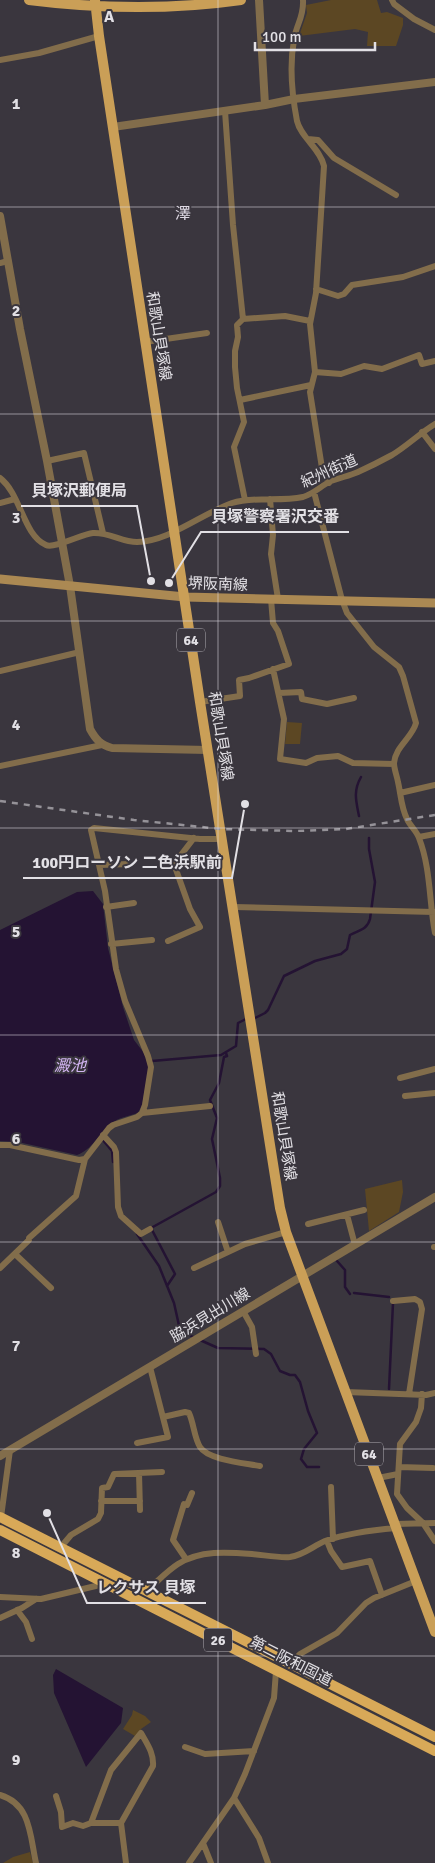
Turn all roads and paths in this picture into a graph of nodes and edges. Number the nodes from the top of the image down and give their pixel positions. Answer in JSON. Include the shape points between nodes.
{"nodes":[{"id":1,"x":29,"y":0,"type":"edge"},
{"id":2,"x":242,"y":0,"type":"edge"},
{"id":3,"x":259,"y":0,"type":"edge"},
{"id":4,"x":303,"y":0,"type":"edge"},
{"id":5,"x":392,"y":0,"type":"edge"},
{"id":6,"x":96,"y":3,"type":"edge"},
{"id":7,"x":435,"y":30,"type":"edge"},
{"id":8,"x":99,"y":36,"type":"junction"},
{"id":9,"x":0,"y":60,"type":"edge"},
{"id":10,"x":435,"y":82,"type":"edge"},
{"id":11,"x":294,"y":99,"type":"junction"},
{"id":12,"x":265,"y":105,"type":"junction"},
{"id":13,"x":226,"y":111,"type":"junction"},
{"id":14,"x":113,"y":127,"type":"junction"},
{"id":15,"x":308,"y":139,"type":"junction"},
{"id":16,"x":396,"y":196,"type":"dead end"},
{"id":17,"x":0,"y":216,"type":"edge"},
{"id":18,"x":4,"y":262,"type":"edge"},
{"id":19,"x":435,"y":266,"type":"edge"},
{"id":20,"x":316,"y":289,"type":"junction"},
{"id":21,"x":243,"y":319,"type":"junction"},
{"id":22,"x":310,"y":321,"type":"junction"},
{"id":23,"x":206,"y":334,"type":"dead end"},
{"id":24,"x":145,"y":342,"type":"junction"},
{"id":25,"x":435,"y":361,"type":"edge"},
{"id":26,"x":315,"y":372,"type":"junction"},
{"id":27,"x":311,"y":385,"type":"junction"},
{"id":28,"x":240,"y":400,"type":"junction"},
{"id":29,"x":435,"y":424,"type":"edge"},
{"id":30,"x":422,"y":432,"type":"junction"},
{"id":31,"x":435,"y":450,"type":"edge"},
{"id":32,"x":47,"y":460,"type":"junction"},
{"id":33,"x":0,"y":478,"type":"edge"},
{"id":34,"x":329,"y":483,"type":"junction"},
{"id":35,"x":314,"y":492,"type":"junction"},
{"id":36,"x":16,"y":499,"type":"junction"},
{"id":37,"x":270,"y":499,"type":"junction"},
{"id":38,"x":245,"y":500,"type":"junction"},
{"id":39,"x":0,"y":503,"type":"edge"},
{"id":40,"x":174,"y":532,"type":"junction"},
{"id":41,"x":103,"y":533,"type":"junction"},
{"id":42,"x":61,"y":543,"type":"junction"},
{"id":43,"x":0,"y":579,"type":"edge"},
{"id":44,"x":70,"y":586,"type":"junction"},
{"id":45,"x":185,"y":597,"type":"junction"},
{"id":46,"x":275,"y":599,"type":"junction"},
{"id":47,"x":342,"y":600,"type":"junction"},
{"id":48,"x":435,"y":603,"type":"edge"},
{"id":49,"x":80,"y":652,"type":"junction"},
{"id":50,"x":273,"y":670,"type":"junction"},
{"id":51,"x":0,"y":671,"type":"edge"},
{"id":52,"x":278,"y":694,"type":"junction"},
{"id":53,"x":354,"y":698,"type":"dead end"},
{"id":54,"x":200,"y":702,"type":"junction"},
{"id":55,"x":102,"y":745,"type":"junction"},
{"id":56,"x":208,"y":750,"type":"junction"},
{"id":57,"x":394,"y":764,"type":"junction"},
{"id":58,"x":0,"y":766,"type":"edge"},
{"id":59,"x":435,"y":785,"type":"edge"},
{"id":60,"x":400,"y":793,"type":"junction"},
{"id":61,"x":435,"y":834,"type":"edge"},
{"id":62,"x":419,"y":837,"type":"junction"},
{"id":63,"x":194,"y":838,"type":"junction"},
{"id":64,"x":222,"y":839,"type":"junction"},
{"id":65,"x":130,"y":864,"type":"dead end"},
{"id":66,"x":99,"y":865,"type":"junction"},
{"id":67,"x":134,"y":903,"type":"dead end"},
{"id":68,"x":106,"y":907,"type":"junction"},
{"id":69,"x":234,"y":907,"type":"junction"},
{"id":70,"x":433,"y":912,"type":"edge"},
{"id":71,"x":435,"y":933,"type":"edge"},
{"id":72,"x":152,"y":940,"type":"dead end"},
{"id":73,"x":168,"y":941,"type":"dead end"},
{"id":74,"x":112,"y":944,"type":"junction"},
{"id":75,"x":435,"y":1069,"type":"edge"},
{"id":76,"x":400,"y":1078,"type":"dead end"},
{"id":77,"x":435,"y":1093,"type":"edge"},
{"id":78,"x":405,"y":1096,"type":"dead end"},
{"id":79,"x":210,"y":1106,"type":"dead end"},
{"id":80,"x":142,"y":1113,"type":"junction"},
{"id":81,"x":103,"y":1135,"type":"junction"},
{"id":82,"x":0,"y":1145,"type":"edge"},
{"id":83,"x":85,"y":1159,"type":"junction"},
{"id":84,"x":435,"y":1197,"type":"edge"},
{"id":85,"x":364,"y":1210,"type":"dead end"},
{"id":86,"x":347,"y":1215,"type":"junction"},
{"id":87,"x":218,"y":1222,"type":"dead end"},
{"id":88,"x":308,"y":1224,"type":"dead end"},
{"id":89,"x":150,"y":1229,"type":"dead end"},
{"id":90,"x":286,"y":1232,"type":"junction"},
{"id":91,"x":355,"y":1245,"type":"junction"},
{"id":92,"x":228,"y":1252,"type":"junction"},
{"id":93,"x":15,"y":1254,"type":"junction"},
{"id":94,"x":0,"y":1268,"type":"edge"},
{"id":95,"x":194,"y":1268,"type":"dead end"},
{"id":96,"x":302,"y":1276,"type":"junction"},
{"id":97,"x":50,"y":1288,"type":"dead end"},
{"id":98,"x":393,"y":1301,"type":"dead end"},
{"id":99,"x":243,"y":1311,"type":"junction"},
{"id":100,"x":256,"y":1354,"type":"dead end"},
{"id":101,"x":150,"y":1367,"type":"junction"},
{"id":102,"x":346,"y":1392,"type":"junction"},
{"id":103,"x":435,"y":1393,"type":"edge"},
{"id":104,"x":409,"y":1394,"type":"junction"},
{"id":105,"x":422,"y":1394,"type":"junction"},
{"id":106,"x":163,"y":1417,"type":"junction"},
{"id":107,"x":137,"y":1443,"type":"dead end"},
{"id":108,"x":10,"y":1450,"type":"junction"},
{"id":109,"x":0,"y":1456,"type":"edge"},
{"id":110,"x":260,"y":1466,"type":"dead end"},
{"id":111,"x":433,"y":1468,"type":"dead end"},
{"id":112,"x":398,"y":1471,"type":"junction"},
{"id":113,"x":162,"y":1472,"type":"dead end"},
{"id":114,"x":140,"y":1473,"type":"junction"},
{"id":115,"x":378,"y":1478,"type":"junction"},
{"id":116,"x":330,"y":1487,"type":"dead end"},
{"id":117,"x":192,"y":1492,"type":"dead end"},
{"id":118,"x":101,"y":1501,"type":"junction"},
{"id":119,"x":140,"y":1501,"type":"junction"},
{"id":120,"x":140,"y":1510,"type":"dead end"},
{"id":121,"x":0,"y":1517,"type":"edge"},
{"id":122,"x":423,"y":1523,"type":"junction"},
{"id":123,"x":435,"y":1523,"type":"edge"},
{"id":124,"x":395,"y":1526,"type":"junction"},
{"id":125,"x":0,"y":1532,"type":"edge"},
{"id":126,"x":330,"y":1540,"type":"junction"},
{"id":127,"x":435,"y":1541,"type":"edge"},
{"id":128,"x":60,"y":1548,"type":"junction"},
{"id":129,"x":186,"y":1560,"type":"junction"},
{"id":130,"x":416,"y":1581,"type":"junction"},
{"id":131,"x":105,"y":1584,"type":"junction"},
{"id":132,"x":146,"y":1591,"type":"junction"},
{"id":133,"x":382,"y":1595,"type":"junction"},
{"id":134,"x":2,"y":1598,"type":"edge"},
{"id":135,"x":37,"y":1599,"type":"junction"},
{"id":136,"x":18,"y":1610,"type":"junction"},
{"id":137,"x":0,"y":1618,"type":"edge"},
{"id":138,"x":435,"y":1632,"type":"edge"},
{"id":139,"x":32,"y":1639,"type":"dead end"},
{"id":140,"x":290,"y":1664,"type":"junction"},
{"id":141,"x":276,"y":1671,"type":"junction"},
{"id":142,"x":435,"y":1737,"type":"edge"},
{"id":143,"x":185,"y":1746,"type":"dead end"},
{"id":144,"x":254,"y":1751,"type":"junction"},
{"id":145,"x":435,"y":1751,"type":"edge"},
{"id":146,"x":0,"y":1795,"type":"edge"},
{"id":147,"x":56,"y":1796,"type":"dead end"},
{"id":148,"x":234,"y":1798,"type":"junction"},
{"id":149,"x":91,"y":1823,"type":"junction"},
{"id":150,"x":120,"y":1823,"type":"junction"},
{"id":151,"x":203,"y":1843,"type":"junction"},
{"id":152,"x":36,"y":1863,"type":"edge"},
{"id":153,"x":126,"y":1863,"type":"edge"},
{"id":154,"x":189,"y":1863,"type":"edge"},
{"id":155,"x":212,"y":1863,"type":"edge"},
{"id":156,"x":268,"y":1863,"type":"edge"}],
"edges":[{"from":1,"to":6,"type":"main road","via":[[75,6]]},
{"from":2,"to":6,"type":"main road","via":[[162,7],[108,8]]},
{"from":3,"to":12,"type":"street"},
{"from":4,"to":11,"type":"street","via":[[303,14],[296,30],[292,54]]},
{"from":5,"to":7,"type":"street","via":[[414,19]]},
{"from":6,"to":8,"type":"main road","name":"和歌山貝塚線","number":"64"},
{"from":8,"to":9,"type":"street"},
{"from":8,"to":14,"type":"main road","name":"和歌山貝塚線","number":"64"},
{"from":10,"to":11,"type":"street"},
{"from":11,"to":12,"type":"street"},
{"from":11,"to":15,"type":"street","via":[[300,129]]},
{"from":12,"to":13,"type":"street"},
{"from":13,"to":14,"type":"street"},
{"from":13,"to":21,"type":"street"},
{"from":14,"to":24,"type":"main road","name":"和歌山貝塚線","number":"64"},
{"from":15,"to":16,"type":"street","via":[[318,140],[339,162]]},
{"from":15,"to":20,"type":"street","via":[[324,166]]},
{"from":17,"to":18,"type":"street"},
{"from":18,"to":32,"type":"street"},
{"from":19,"to":20,"type":"street","via":[[403,277],[352,285],[338,296]]},
{"from":20,"to":22,"type":"street"},
{"from":21,"to":22,"type":"street","via":[[285,316]]},
{"from":21,"to":28,"type":"street","via":[[237,326],[234,360]]},
{"from":22,"to":26,"type":"street"},
{"from":23,"to":24,"type":"street"},
{"from":24,"to":40,"type":"main road","name":"和歌山貝塚線","number":"64"},
{"from":25,"to":26,"type":"street","via":[[422,364],[420,356],[382,369],[364,366],[341,374]]},
{"from":26,"to":27,"type":"street"},
{"from":27,"to":28,"type":"street"},
{"from":27,"to":34,"type":"street","via":[[317,444]]},
{"from":28,"to":38,"type":"street","via":[[244,422],[234,447]]},
{"from":29,"to":30,"type":"street","name":"紀州街道"},
{"from":30,"to":31,"type":"street"},
{"from":30,"to":34,"type":"street","name":"紀州街道","via":[[394,453]]},
{"from":32,"to":41,"type":"street","via":[[84,453]]},
{"from":32,"to":42,"type":"street"},
{"from":33,"to":36,"type":"street","name":"紀州街道"},
{"from":34,"to":35,"type":"street","name":"紀州街道"},
{"from":35,"to":37,"type":"street","name":"紀州街道","via":[[291,499]]},
{"from":35,"to":47,"type":"street"},
{"from":36,"to":39,"type":"street"},
{"from":36,"to":42,"type":"street","name":"紀州街道","via":[[38,539],[50,547]]},
{"from":37,"to":38,"type":"street","name":"紀州街道"},
{"from":37,"to":46,"type":"street"},
{"from":38,"to":40,"type":"street","name":"紀州街道","via":[[201,516]]},
{"from":40,"to":41,"type":"street","name":"紀州街道","via":[[135,542]]},
{"from":40,"to":45,"type":"main road","name":"和歌山貝塚線","number":"64"},
{"from":41,"to":42,"type":"street","name":"紀州街道","via":[[91,533]]},
{"from":42,"to":44,"type":"street"},
{"from":43,"to":44,"type":"main road","name":"堺阪南線"},
{"from":44,"to":45,"type":"main road","name":"堺阪南線"},
{"from":44,"to":49,"type":"street"},
{"from":45,"to":46,"type":"main road","name":"堺阪南線"},
{"from":45,"to":54,"type":"main road","name":"和歌山貝塚線","number":"64"},
{"from":46,"to":47,"type":"main road","name":"堺阪南線"},
{"from":46,"to":50,"type":"street","via":[[273,623],[289,664]]},
{"from":47,"to":48,"type":"main road","name":"堺阪南線"},
{"from":47,"to":57,"type":"street","via":[[347,613],[361,631],[374,647],[399,667],[403,676],[416,723],[396,754]]},
{"from":49,"to":51,"type":"street"},
{"from":49,"to":55,"type":"street","via":[[90,729]]},
{"from":50,"to":52,"type":"street"},
{"from":50,"to":54,"type":"street","via":[[239,680],[240,696]]},
{"from":52,"to":53,"type":"street","via":[[301,692],[302,699],[328,704]]},
{"from":52,"to":57,"type":"street","via":[[284,719],[280,758],[306,762],[338,756],[353,763]]},
{"from":54,"to":56,"type":"main road","name":"和歌山貝塚線","number":"64"},
{"from":55,"to":56,"type":"street","via":[[112,748]]},
{"from":55,"to":58,"type":"street"},
{"from":56,"to":64,"type":"main road","name":"和歌山貝塚線","number":"64"},
{"from":57,"to":60,"type":"street"},
{"from":59,"to":60,"type":"street"},
{"from":60,"to":62,"type":"street","via":[[407,820]]},
{"from":61,"to":62,"type":"street"},
{"from":62,"to":70,"type":"street","via":[[429,876]]},
{"from":63,"to":64,"type":"street"},
{"from":63,"to":66,"type":"street","via":[[94,828]]},
{"from":63,"to":73,"type":"street","via":[[174,864],[190,910],[200,927]]},
{"from":64,"to":69,"type":"main road","name":"和歌山貝塚線","number":"64"},
{"from":65,"to":66,"type":"street"},
{"from":66,"to":68,"type":"street"},
{"from":67,"to":68,"type":"street"},
{"from":68,"to":74,"type":"street"},
{"from":69,"to":70,"type":"street"},
{"from":69,"to":90,"type":"main road","name":"和歌山貝塚線","number":"64","via":[[273,1170]]},
{"from":70,"to":71,"type":"street"},
{"from":72,"to":74,"type":"street"},
{"from":74,"to":80,"type":"street","via":[[120,987],[151,1068]]},
{"from":75,"to":76,"type":"street"},
{"from":77,"to":78,"type":"street"},
{"from":79,"to":80,"type":"street"},
{"from":80,"to":81,"type":"street","via":[[114,1125]]},
{"from":81,"to":83,"type":"street"},
{"from":81,"to":89,"type":"street","via":[[116,1152],[121,1216],[141,1234]]},
{"from":82,"to":83,"type":"street"},
{"from":83,"to":93,"type":"street","via":[[76,1196]]},
{"from":84,"to":91,"type":"street","name":"脇浜見出川線"},
{"from":85,"to":86,"type":"street"},
{"from":86,"to":88,"type":"street"},
{"from":86,"to":91,"type":"street"},
{"from":87,"to":92,"type":"street"},
{"from":90,"to":92,"type":"street"},
{"from":90,"to":96,"type":"main road","name":"和歌山貝塚線","number":"64"},
{"from":91,"to":96,"type":"street","name":"脇浜見出川線"},
{"from":92,"to":95,"type":"street"},
{"from":93,"to":94,"type":"street"},
{"from":93,"to":97,"type":"street"},
{"from":96,"to":99,"type":"street","name":"脇浜見出川線"},
{"from":96,"to":102,"type":"main road","name":"和歌山貝塚線","number":"64"},
{"from":98,"to":104,"type":"street","via":[[415,1299],[422,1309]]},
{"from":99,"to":100,"type":"street","via":[[252,1326]]},
{"from":99,"to":101,"type":"street","name":"脇浜見出川線"},
{"from":101,"to":106,"type":"street"},
{"from":101,"to":108,"type":"street","name":"脇浜見出川線"},
{"from":102,"to":104,"type":"street"},
{"from":102,"to":115,"type":"main road","name":"和歌山貝塚線","number":"64"},
{"from":103,"to":105,"type":"street"},
{"from":104,"to":105,"type":"street"},
{"from":105,"to":112,"type":"street","via":[[416,1422],[400,1444]]},
{"from":106,"to":107,"type":"street","via":[[168,1437]]},
{"from":106,"to":110,"type":"street","via":[[189,1413],[196,1438],[208,1455]]},
{"from":108,"to":109,"type":"street","name":"脇浜見出川線"},
{"from":108,"to":121,"type":"street"},
{"from":111,"to":112,"type":"street"},
{"from":112,"to":115,"type":"street"},
{"from":112,"to":122,"type":"street","via":[[397,1494]]},
{"from":113,"to":114,"type":"street"},
{"from":114,"to":118,"type":"street","via":[[114,1474],[108,1487],[102,1488]]},
{"from":114,"to":119,"type":"street"},
{"from":115,"to":124,"type":"main road","name":"和歌山貝塚線","number":"64"},
{"from":116,"to":126,"type":"street"},
{"from":117,"to":129,"type":"street","via":[[187,1505],[184,1504],[174,1540]]},
{"from":118,"to":119,"type":"street"},
{"from":118,"to":128,"type":"street","via":[[98,1518],[71,1535]]},
{"from":119,"to":120,"type":"street"},
{"from":121,"to":128,"type":"highway","name":"第二阪和国道","number":"26"},
{"from":122,"to":123,"type":"street"},
{"from":122,"to":124,"type":"street"},
{"from":122,"to":127,"type":"street"},
{"from":124,"to":126,"type":"street"},
{"from":124,"to":130,"type":"main road","name":"和歌山貝塚線","number":"64"},
{"from":125,"to":131,"type":"highway","name":"第二阪和国道","number":"26"},
{"from":126,"to":129,"type":"street","via":[[289,1557],[217,1552]]},
{"from":126,"to":133,"type":"street","via":[[332,1551],[342,1566],[370,1560]]},
{"from":128,"to":132,"type":"highway","name":"第二阪和国道","number":"26"},
{"from":129,"to":132,"type":"street"},
{"from":130,"to":133,"type":"street"},
{"from":130,"to":138,"type":"main road","name":"和歌山貝塚線","number":"64"},
{"from":131,"to":135,"type":"street"},
{"from":131,"to":141,"type":"highway","name":"第二阪和国道","number":"26"},
{"from":132,"to":140,"type":"highway","name":"第二阪和国道","number":"26"},
{"from":133,"to":140,"type":"street","via":[[366,1603],[337,1633],[300,1654]]},
{"from":134,"to":135,"type":"street"},
{"from":135,"to":136,"type":"street"},
{"from":136,"to":137,"type":"street"},
{"from":136,"to":139,"type":"street"},
{"from":140,"to":142,"type":"highway","name":"第二阪和国道","number":"26"},
{"from":141,"to":144,"type":"street","via":[[274,1698]]},
{"from":141,"to":145,"type":"highway","name":"第二阪和国道","number":"26"},
{"from":143,"to":144,"type":"street","via":[[206,1754]]},
{"from":144,"to":148,"type":"street"},
{"from":146,"to":152,"type":"street","via":[[23,1810]]},
{"from":147,"to":149,"type":"street","via":[[62,1827]]},
{"from":148,"to":151,"type":"street"},
{"from":148,"to":156,"type":"street","via":[[259,1838]]},
{"from":149,"to":150,"type":"street"},
{"from":149,"to":150,"type":"street","via":[[111,1770],[141,1733],[154,1759],[153,1766]]},
{"from":150,"to":153,"type":"street"},
{"from":151,"to":154,"type":"street"},
{"from":151,"to":155,"type":"street"}]}
